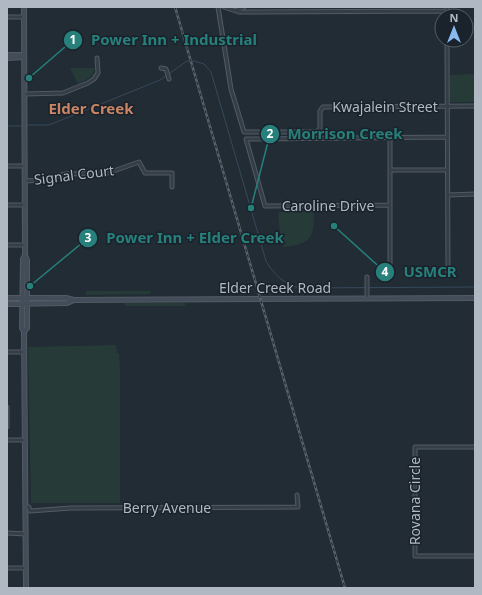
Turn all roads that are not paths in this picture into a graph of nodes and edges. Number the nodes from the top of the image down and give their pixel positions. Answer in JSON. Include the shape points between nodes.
{"nodes":[{"id":1,"x":24,"y":7,"type":"edge"},
{"id":2,"x":218,"y":7,"type":"edge"},
{"id":3,"x":224,"y":7,"type":"edge"},
{"id":4,"x":244,"y":7,"type":"edge"},
{"id":5,"x":257,"y":9,"type":"edge"},
{"id":6,"x":434,"y":9,"type":"edge"},
{"id":7,"x":232,"y":10,"type":"junction"},
{"id":8,"x":7,"y":17,"type":"edge"},
{"id":9,"x":24,"y":17,"type":"junction"},
{"id":10,"x":447,"y":48,"type":"edge"},
{"id":11,"x":7,"y":55,"type":"edge"},
{"id":12,"x":24,"y":57,"type":"junction"},
{"id":13,"x":7,"y":58,"type":"edge"},
{"id":14,"x":97,"y":58,"type":"dead end"},
{"id":15,"x":161,"y":68,"type":"dead end"},
{"id":16,"x":169,"y":80,"type":"dead end"},
{"id":17,"x":25,"y":94,"type":"junction"},
{"id":18,"x":447,"y":106,"type":"junction"},
{"id":19,"x":475,"y":106,"type":"edge"},
{"id":20,"x":390,"y":137,"type":"junction"},
{"id":21,"x":447,"y":137,"type":"junction"},
{"id":22,"x":7,"y":166,"type":"edge"},
{"id":23,"x":25,"y":166,"type":"junction"},
{"id":24,"x":390,"y":170,"type":"junction"},
{"id":25,"x":447,"y":170,"type":"junction"},
{"id":26,"x":25,"y":181,"type":"junction"},
{"id":27,"x":172,"y":187,"type":"dead end"},
{"id":28,"x":448,"y":194,"type":"junction"},
{"id":29,"x":475,"y":194,"type":"edge"},
{"id":30,"x":7,"y":205,"type":"edge"},
{"id":31,"x":25,"y":205,"type":"junction"},
{"id":32,"x":390,"y":205,"type":"junction"},
{"id":33,"x":7,"y":245,"type":"edge"},
{"id":34,"x":25,"y":245,"type":"junction"},
{"id":35,"x":367,"y":276,"type":"dead end"},
{"id":36,"x":390,"y":276,"type":"dead end"},
{"id":37,"x":448,"y":276,"type":"dead end"},
{"id":38,"x":7,"y":298,"type":"edge"},
{"id":39,"x":24,"y":298,"type":"junction"},
{"id":40,"x":367,"y":298,"type":"junction"},
{"id":41,"x":475,"y":298,"type":"edge"},
{"id":42,"x":74,"y":300,"type":"junction"},
{"id":43,"x":24,"y":303,"type":"junction"},
{"id":44,"x":7,"y":304,"type":"edge"},
{"id":45,"x":7,"y":352,"type":"edge"},
{"id":46,"x":24,"y":352,"type":"junction"},
{"id":47,"x":7,"y":407,"type":"edge"},
{"id":48,"x":7,"y":427,"type":"edge"},
{"id":49,"x":7,"y":440,"type":"edge"},
{"id":50,"x":26,"y":440,"type":"junction"},
{"id":51,"x":475,"y":447,"type":"edge"},
{"id":52,"x":297,"y":495,"type":"dead end"},
{"id":53,"x":26,"y":507,"type":"junction"},
{"id":54,"x":7,"y":533,"type":"edge"},
{"id":55,"x":26,"y":534,"type":"junction"},
{"id":56,"x":475,"y":556,"type":"edge"},
{"id":57,"x":7,"y":568,"type":"edge"},
{"id":58,"x":26,"y":568,"type":"junction"},
{"id":59,"x":26,"y":588,"type":"edge"}],
"edges":[{"from":1,"to":9,"type":"main road"},
{"from":2,"to":18,"type":"street","name":"Kwajalein Street","via":[[231,89],[244,132],[317,132],[323,107]]},
{"from":3,"to":7,"type":"street"},
{"from":4,"to":7,"type":"street"},
{"from":5,"to":6,"type":"street"},
{"from":5,"to":7,"type":"street","via":[[239,12]]},
{"from":8,"to":9,"type":"street"},
{"from":9,"to":12,"type":"main road"},
{"from":10,"to":18,"type":"street"},
{"from":11,"to":12,"type":"main road"},
{"from":12,"to":13,"type":"main road"},
{"from":12,"to":17,"type":"main road"},
{"from":14,"to":17,"type":"street","via":[[98,72],[91,81],[63,93]]},
{"from":15,"to":16,"type":"street","via":[[166,70]]},
{"from":17,"to":23,"type":"main road"},
{"from":18,"to":19,"type":"street","name":"Kwajalein Street"},
{"from":18,"to":21,"type":"street"},
{"from":20,"to":21,"type":"street"},
{"from":20,"to":24,"type":"street"},
{"from":20,"to":32,"type":"street","name":"Caroline Drive","via":[[246,139],[265,206]]},
{"from":21,"to":25,"type":"street"},
{"from":22,"to":23,"type":"street"},
{"from":23,"to":26,"type":"main road"},
{"from":24,"to":25,"type":"street"},
{"from":24,"to":32,"type":"street"},
{"from":25,"to":28,"type":"street"},
{"from":26,"to":27,"type":"street","name":"Signal Court","via":[[43,180],[65,174],[108,173],[139,162],[145,173],[172,173]]},
{"from":26,"to":31,"type":"main road"},
{"from":28,"to":29,"type":"street"},
{"from":28,"to":37,"type":"street"},
{"from":30,"to":31,"type":"street"},
{"from":31,"to":34,"type":"main road"},
{"from":32,"to":36,"type":"street","name":"Caroline Drive"},
{"from":33,"to":34,"type":"street"},
{"from":34,"to":39,"type":"main road","via":[[27,260]]},
{"from":35,"to":40,"type":"street"},
{"from":38,"to":39,"type":"main road","name":"Elder Creek Road"},
{"from":39,"to":42,"type":"main road","name":"Elder Creek Road"},
{"from":39,"to":43,"type":"main road"},
{"from":40,"to":41,"type":"main road","name":"Elder Creek Road"},
{"from":40,"to":42,"type":"main road","name":"Elder Creek Road"},
{"from":42,"to":43,"type":"main road","name":"Elder Creek Road","via":[[67,303]]},
{"from":43,"to":44,"type":"main road","name":"Elder Creek Road"},
{"from":43,"to":46,"type":"main road","via":[[27,328],[24,332]]},
{"from":45,"to":46,"type":"street"},
{"from":46,"to":50,"type":"main road"},
{"from":47,"to":48,"type":"street"},
{"from":49,"to":50,"type":"street"},
{"from":50,"to":53,"type":"main road"},
{"from":51,"to":56,"type":"street","name":"Rovana Circle","via":[[415,447],[415,556]]},
{"from":52,"to":53,"type":"street","name":"Berry Avenue","via":[[298,508],[71,508],[30,511]]},
{"from":53,"to":55,"type":"main road"},
{"from":54,"to":55,"type":"street"},
{"from":55,"to":58,"type":"main road"},
{"from":57,"to":58,"type":"street"},
{"from":58,"to":59,"type":"main road"}]}
